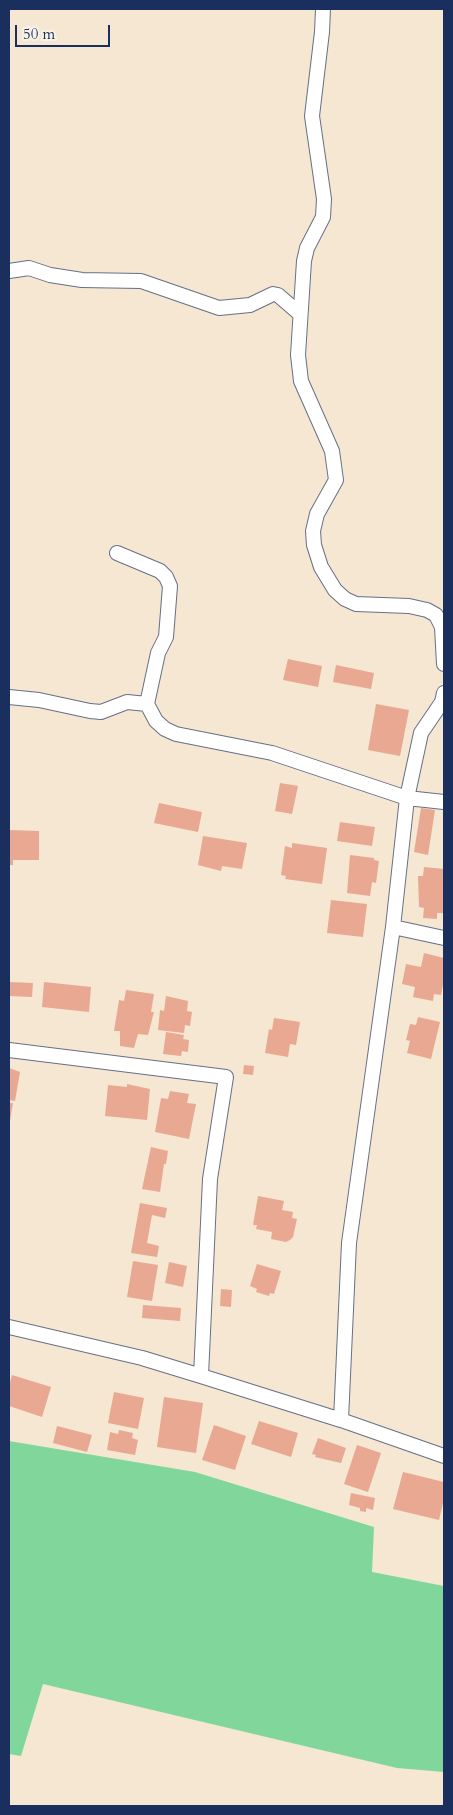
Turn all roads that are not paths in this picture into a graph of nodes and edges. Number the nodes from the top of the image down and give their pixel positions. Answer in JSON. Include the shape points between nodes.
{"nodes":[{"id":1,"x":323,"y":9,"type":"edge"},
{"id":2,"x":9,"y":271,"type":"edge"},
{"id":3,"x":300,"y":314,"type":"junction"},
{"id":4,"x":117,"y":553,"type":"dead end"},
{"id":5,"x":444,"y":664,"type":"edge"},
{"id":6,"x":444,"y":693,"type":"edge"},
{"id":7,"x":9,"y":697,"type":"edge"},
{"id":8,"x":147,"y":704,"type":"junction"},
{"id":9,"x":407,"y":798,"type":"junction"},
{"id":10,"x":444,"y":802,"type":"edge"},
{"id":11,"x":393,"y":927,"type":"junction"},
{"id":12,"x":444,"y":938,"type":"edge"},
{"id":13,"x":9,"y":1050,"type":"edge"},
{"id":14,"x":9,"y":1327,"type":"edge"},
{"id":15,"x":201,"y":1376,"type":"junction"},
{"id":16,"x":341,"y":1420,"type":"junction"},
{"id":17,"x":444,"y":1456,"type":"edge"}],
"edges":[{"from":1,"to":3,"type":"street","via":[[312,116],[324,199],[323,217],[305,254]]},
{"from":2,"to":3,"type":"street","via":[[29,268],[82,280],[141,281],[219,308],[250,305],[273,294]]},
{"from":3,"to":5,"type":"street","via":[[298,355],[301,381],[332,451],[335,467],[336,480],[317,514],[313,531],[321,567],[335,590],[356,604],[409,606],[436,615],[442,627]]},
{"from":4,"to":8,"type":"street","via":[[160,572],[170,586],[166,638],[158,653]]},
{"from":6,"to":9,"type":"street","via":[[442,702],[421,733]]},
{"from":7,"to":8,"type":"street","via":[[101,712],[127,702]]},
{"from":8,"to":9,"type":"street","via":[[156,721],[176,734],[272,753]]},
{"from":9,"to":10,"type":"street"},
{"from":9,"to":11,"type":"street"},
{"from":11,"to":12,"type":"street"},
{"from":11,"to":16,"type":"street","via":[[348,1243]]},
{"from":13,"to":15,"type":"street","via":[[226,1077],[210,1179]]},
{"from":14,"to":15,"type":"street","via":[[142,1358]]},
{"from":15,"to":16,"type":"street"},
{"from":16,"to":17,"type":"street"}]}
